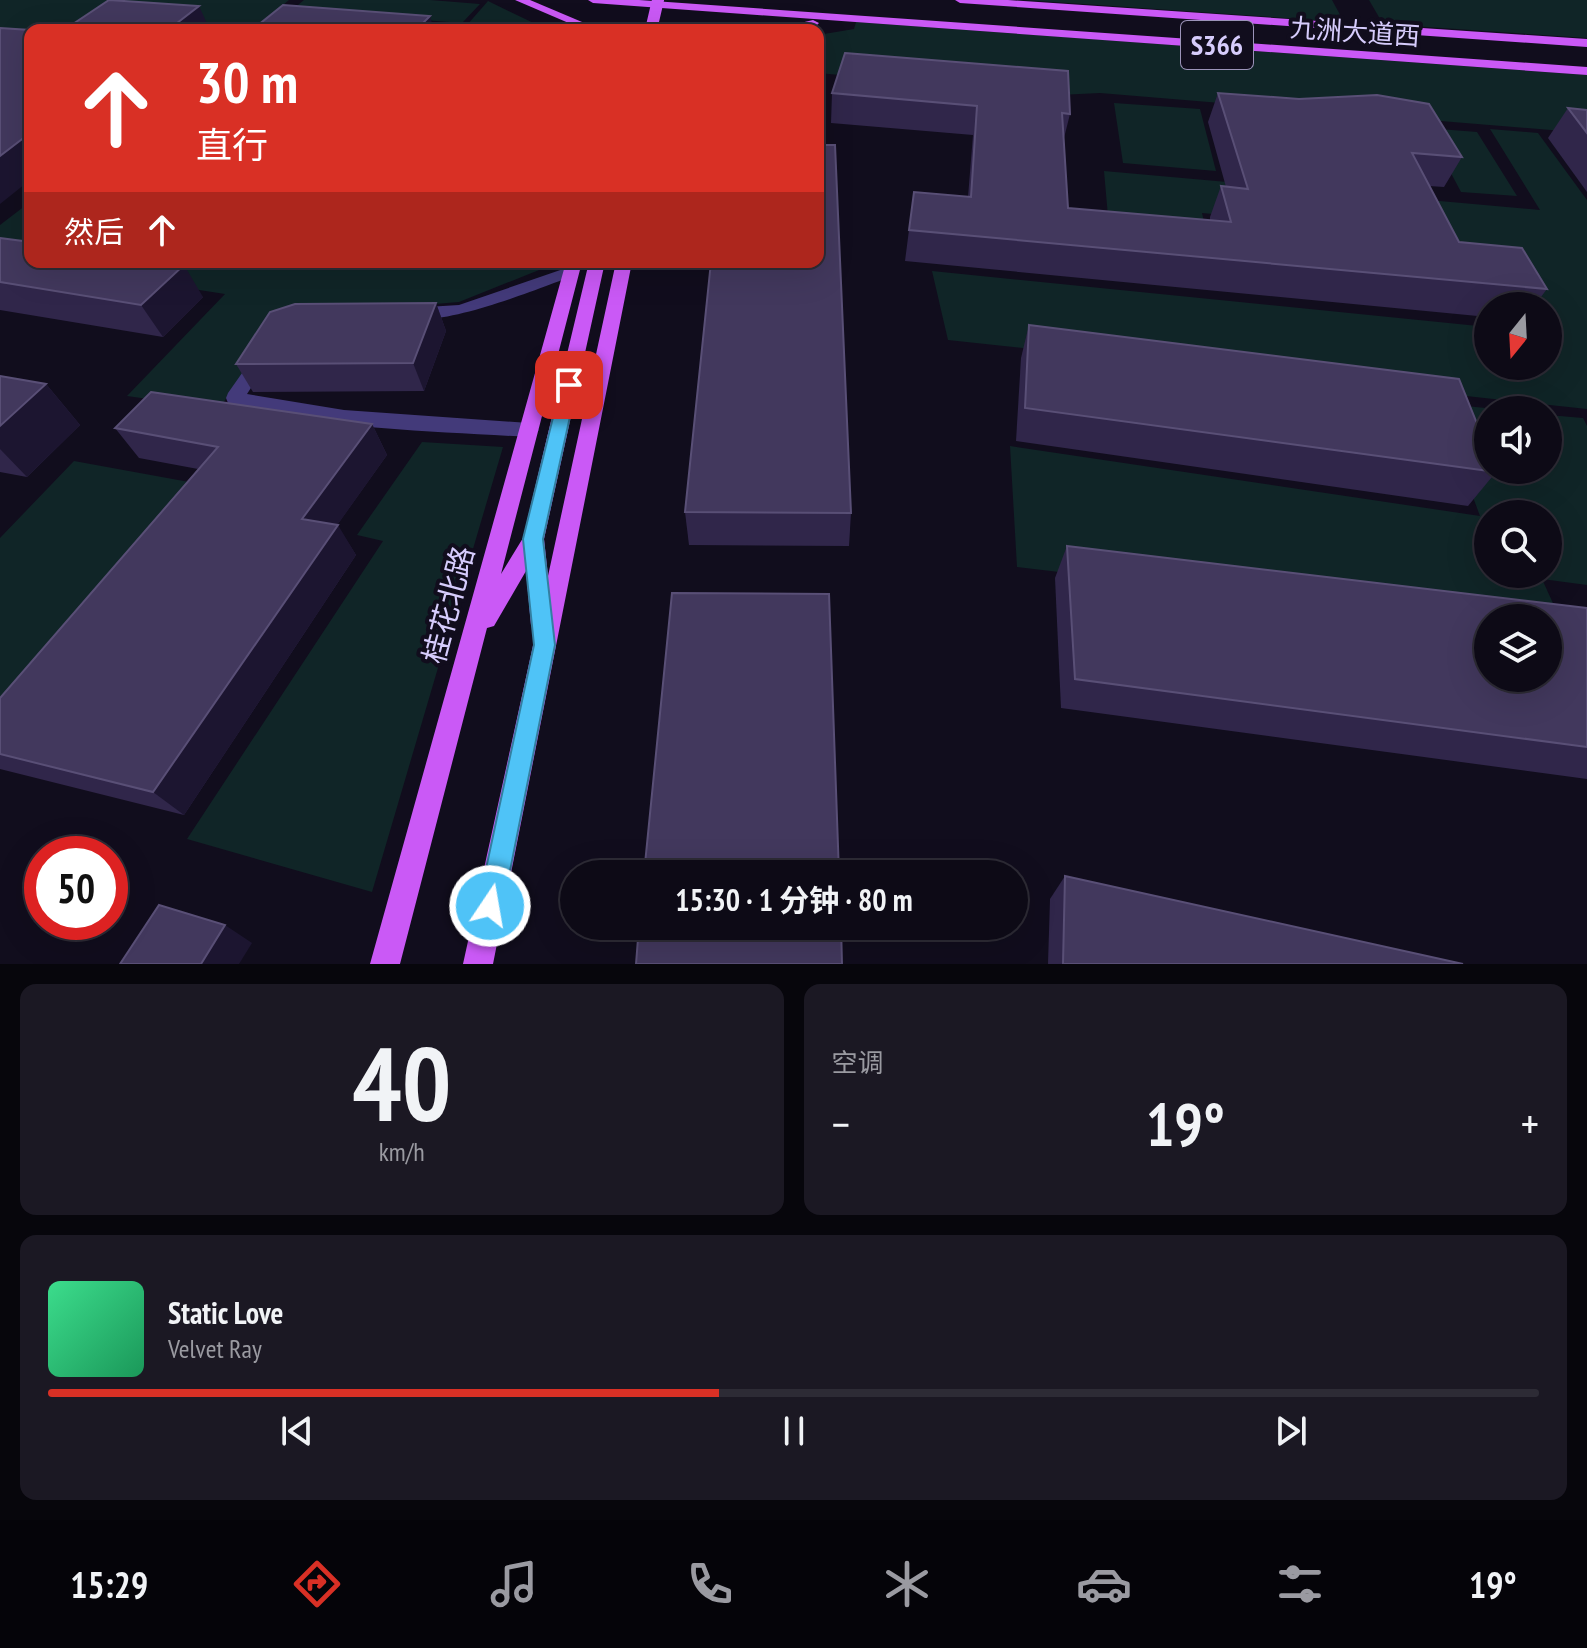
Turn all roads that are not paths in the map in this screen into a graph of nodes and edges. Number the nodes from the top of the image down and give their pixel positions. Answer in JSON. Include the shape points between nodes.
{"nodes":[{"id":1,"x":520,"y":0,"type":"edge"},
{"id":2,"x":593,"y":0,"type":"edge"},
{"id":3,"x":658,"y":0,"type":"edge"},
{"id":4,"x":960,"y":0,"type":"edge"},
{"id":5,"x":847,"y":18,"type":"junction"},
{"id":6,"x":580,"y":24,"type":"edge"},
{"id":7,"x":652,"y":24,"type":"edge"},
{"id":8,"x":812,"y":24,"type":"edge"},
{"id":9,"x":1587,"y":43,"type":"edge"},
{"id":10,"x":1587,"y":71,"type":"edge"},
{"id":11,"x":568,"y":268,"type":"edge"},
{"id":12,"x":572,"y":268,"type":"edge"},
{"id":13,"x":596,"y":268,"type":"edge"},
{"id":14,"x":623,"y":268,"type":"edge"},
{"id":15,"x":398,"y":314,"type":"edge"},
{"id":16,"x":269,"y":346,"type":"edge"},
{"id":17,"x":529,"y":430,"type":"junction"},
{"id":18,"x":533,"y":539,"type":"junction"},
{"id":19,"x":472,"y":643,"type":"junction"},
{"id":20,"x":544,"y":645,"type":"junction"},
{"id":21,"x":385,"y":964,"type":"edge"},
{"id":22,"x":478,"y":964,"type":"edge"}],
"edges":[{"from":1,"to":6,"type":"main road"},
{"from":2,"to":5,"type":"main road","name":"九洲大道西","number":"S366"},
{"from":3,"to":7,"type":"main road","bridge":true},
{"from":4,"to":9,"type":"main road","name":"九洲大道西","number":"S366"},
{"from":5,"to":8,"type":"main road"},
{"from":5,"to":10,"type":"main road","name":"九洲大道西","number":"S366"},
{"from":11,"to":15,"type":"lane","via":[[461,310]]},
{"from":12,"to":17,"type":"main road","name":"桂花北路"},
{"from":13,"to":18,"type":"main road"},
{"from":14,"to":20,"type":"main road"},
{"from":16,"to":17,"type":"lane","via":[[235,398],[346,418]]},
{"from":17,"to":19,"type":"main road","name":"桂花北路"},
{"from":18,"to":19,"type":"main road"},
{"from":18,"to":20,"type":"main road"},
{"from":19,"to":21,"type":"main road","name":"桂花北路"},
{"from":20,"to":22,"type":"main road"}]}
